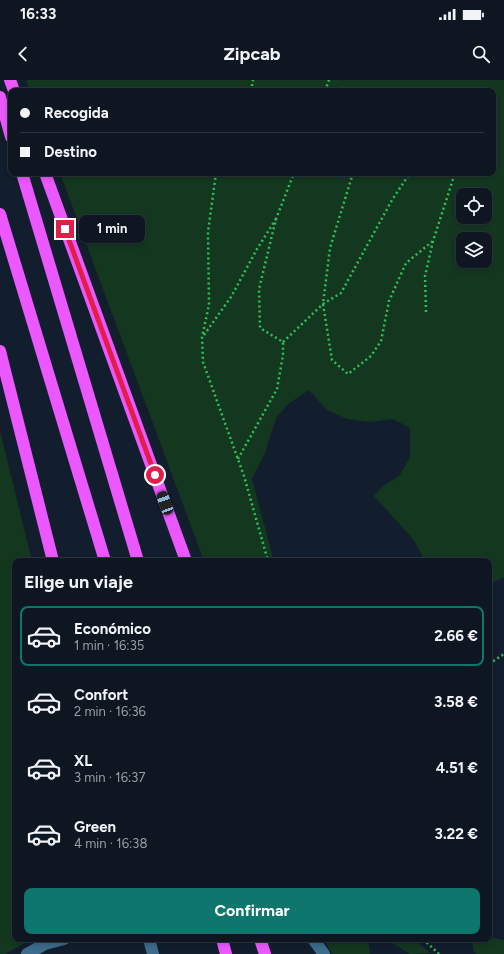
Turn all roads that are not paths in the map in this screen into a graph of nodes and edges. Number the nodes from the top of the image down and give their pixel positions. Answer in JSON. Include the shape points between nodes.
{"nodes":[{"id":1,"x":0,"y":97,"type":"edge"},
{"id":2,"x":8,"y":126,"type":"edge"},
{"id":3,"x":23,"y":176,"type":"edge"},
{"id":4,"x":46,"y":176,"type":"edge"},
{"id":5,"x":0,"y":214,"type":"edge"},
{"id":6,"x":0,"y":351,"type":"edge"},
{"id":7,"x":52,"y":558,"type":"edge"},
{"id":8,"x":104,"y":558,"type":"edge"},
{"id":9,"x":137,"y":558,"type":"edge"},
{"id":10,"x":185,"y":558,"type":"edge"},
{"id":11,"x":53,"y":942,"type":"edge"},
{"id":12,"x":150,"y":942,"type":"edge"},
{"id":13,"x":223,"y":942,"type":"edge"},
{"id":14,"x":261,"y":942,"type":"edge"},
{"id":15,"x":313,"y":942,"type":"edge"},
{"id":16,"x":314,"y":942,"type":"edge"},
{"id":17,"x":27,"y":954,"type":"edge"},
{"id":18,"x":153,"y":954,"type":"edge"},
{"id":19,"x":226,"y":954,"type":"edge"},
{"id":20,"x":265,"y":954,"type":"edge"},
{"id":21,"x":316,"y":954,"type":"edge"},
{"id":22,"x":324,"y":954,"type":"edge"}],
"edges":[{"from":1,"to":2,"type":"highway"},
{"from":3,"to":9,"type":"highway"},
{"from":4,"to":10,"type":"highway"},
{"from":5,"to":8,"type":"highway"},
{"from":6,"to":7,"type":"highway"},
{"from":11,"to":17,"type":"street"},
{"from":12,"to":18,"type":"street"},
{"from":13,"to":19,"type":"highway"},
{"from":14,"to":20,"type":"highway"},
{"from":15,"to":21,"type":"street"},
{"from":16,"to":22,"type":"street"}]}
